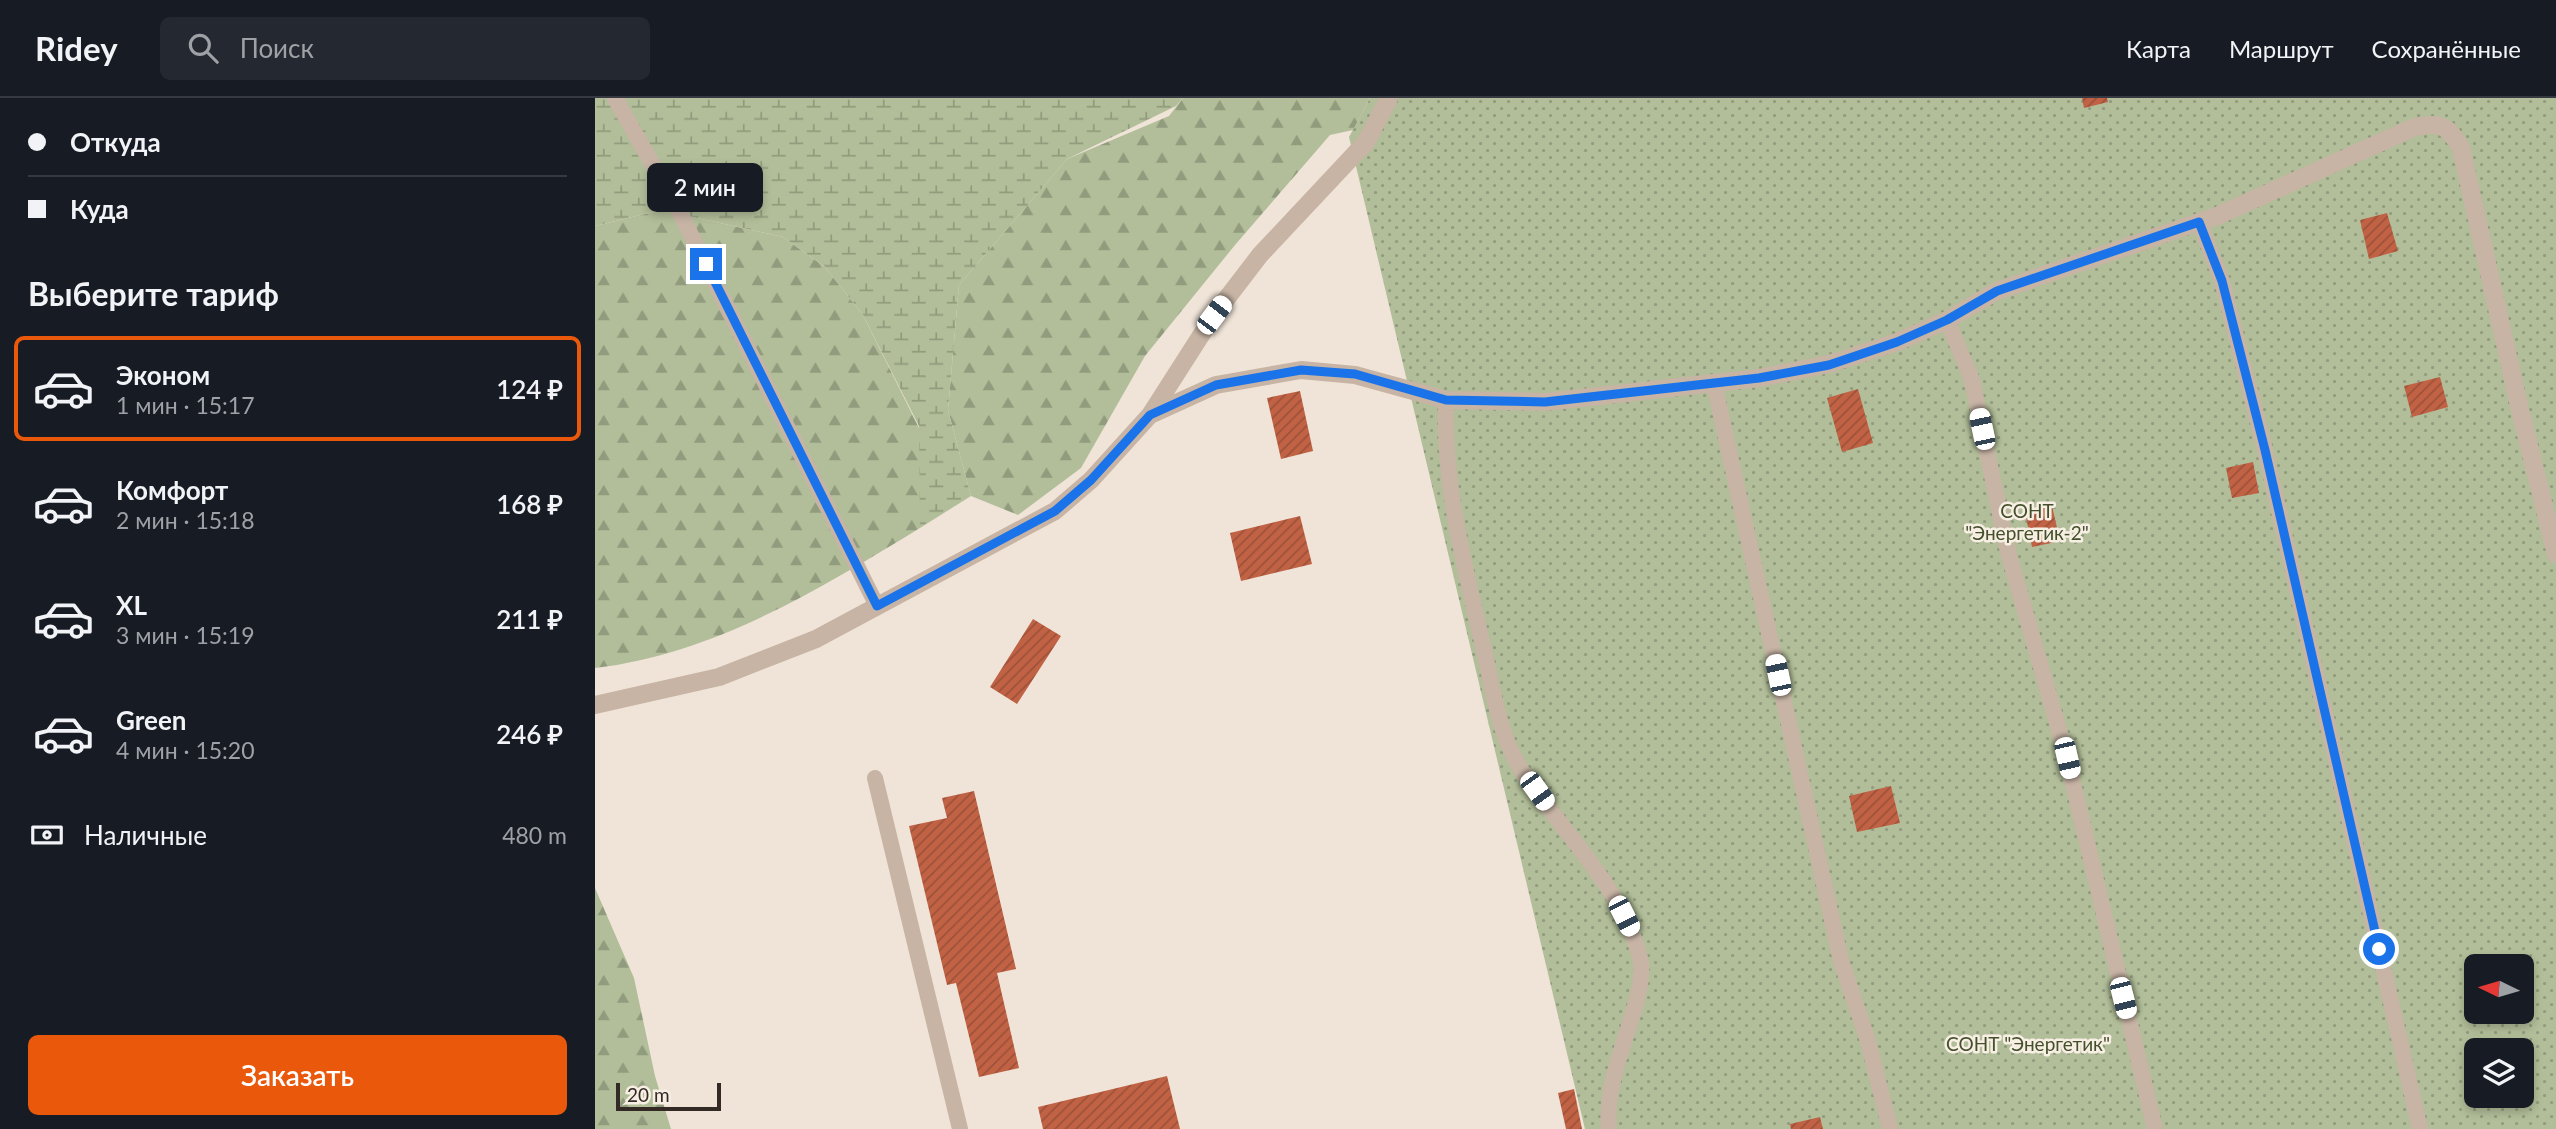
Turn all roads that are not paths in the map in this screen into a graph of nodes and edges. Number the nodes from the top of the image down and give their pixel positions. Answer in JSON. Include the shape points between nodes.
{"nodes":[{"id":1,"x":615,"y":98,"type":"edge"},
{"id":2,"x":1389,"y":98,"type":"edge"},
{"id":3,"x":2199,"y":222,"type":"junction"},
{"id":4,"x":1947,"y":320,"type":"junction"},
{"id":5,"x":1714,"y":383,"type":"junction"},
{"id":6,"x":1446,"y":400,"type":"junction"},
{"id":7,"x":1150,"y":415,"type":"junction"},
{"id":8,"x":2556,"y":554,"type":"edge"},
{"id":9,"x":877,"y":606,"type":"junction"},
{"id":10,"x":595,"y":705,"type":"edge"},
{"id":11,"x":875,"y":778,"type":"dead end"},
{"id":12,"x":960,"y":1129,"type":"edge"},
{"id":13,"x":1609,"y":1129,"type":"edge"},
{"id":14,"x":1890,"y":1129,"type":"edge"},
{"id":15,"x":2155,"y":1129,"type":"edge"},
{"id":16,"x":2420,"y":1129,"type":"edge"}],
"edges":[{"from":1,"to":9,"type":"lane","via":[[681,215]]},
{"from":2,"to":7,"type":"street","via":[[1367,142],[1260,255],[1214,315]]},
{"from":3,"to":4,"type":"street","via":[[1997,291]]},
{"from":3,"to":8,"type":"street","via":[[2415,127],[2436,123],[2450,130],[2461,148]]},
{"from":3,"to":16,"type":"lane","via":[[2222,281],[2265,450]]},
{"from":4,"to":5,"type":"street","via":[[1829,365]]},
{"from":4,"to":15,"type":"lane","via":[[1972,380],[2008,552],[2067,758]]},
{"from":5,"to":6,"type":"street","via":[[1545,402]]},
{"from":5,"to":14,"type":"lane","via":[[1841,961],[1868,1041]]},
{"from":6,"to":7,"type":"street","via":[[1355,374],[1301,370],[1216,385]]},
{"from":6,"to":13,"type":"lane","via":[[1445,442],[1455,521],[1503,734],[1521,770],[1616,901],[1641,962],[1639,992],[1613,1085]]},
{"from":7,"to":9,"type":"street","via":[[1091,480],[1055,511]]},
{"from":9,"to":10,"type":"street","via":[[816,639],[719,677]]},
{"from":11,"to":12,"type":"lane"}]}
